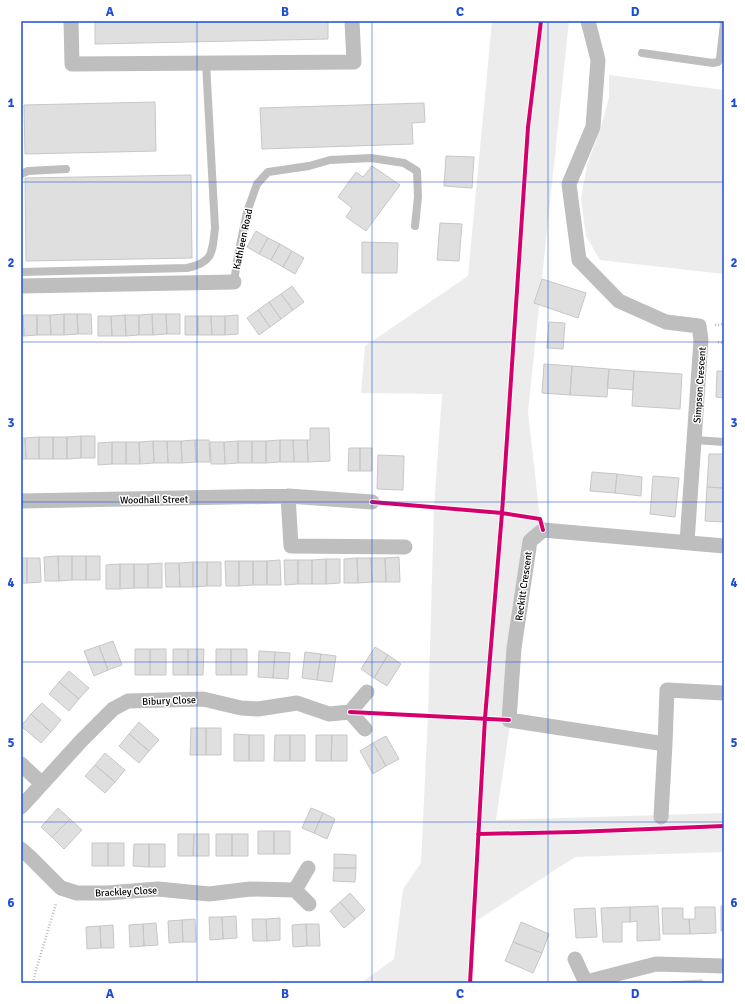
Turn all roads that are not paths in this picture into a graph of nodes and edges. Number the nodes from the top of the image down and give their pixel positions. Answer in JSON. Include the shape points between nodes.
{"nodes":[{"id":1,"x":71,"y":21,"type":"edge"},
{"id":2,"x":352,"y":21,"type":"edge"},
{"id":3,"x":588,"y":21,"type":"edge"},
{"id":4,"x":723,"y":21,"type":"edge"},
{"id":5,"x":642,"y":54,"type":"dead end"},
{"id":6,"x":206,"y":63,"type":"junction"},
{"id":7,"x":66,"y":168,"type":"dead end"},
{"id":8,"x":21,"y":174,"type":"edge"},
{"id":9,"x":415,"y":226,"type":"dead end"},
{"id":10,"x":21,"y":272,"type":"edge"},
{"id":11,"x":234,"y":282,"type":"joint"},
{"id":12,"x":21,"y":286,"type":"edge"},
{"id":13,"x":695,"y":440,"type":"junction"},
{"id":14,"x":724,"y":442,"type":"edge"},
{"id":15,"x":288,"y":496,"type":"junction"},
{"id":16,"x":21,"y":501,"type":"edge"},
{"id":17,"x":372,"y":502,"type":"dead end"},
{"id":18,"x":687,"y":542,"type":"junction"},
{"id":19,"x":724,"y":546,"type":"edge"},
{"id":20,"x":405,"y":547,"type":"dead end"},
{"id":21,"x":367,"y":692,"type":"dead end"},
{"id":22,"x":724,"y":693,"type":"edge"},
{"id":23,"x":350,"y":712,"type":"junction"},
{"id":24,"x":365,"y":729,"type":"dead end"},
{"id":25,"x":665,"y":744,"type":"junction"},
{"id":26,"x":21,"y":764,"type":"edge"},
{"id":27,"x":41,"y":783,"type":"junction"},
{"id":28,"x":21,"y":806,"type":"edge"},
{"id":29,"x":661,"y":817,"type":"dead end"},
{"id":30,"x":21,"y":849,"type":"edge"},
{"id":31,"x":308,"y":868,"type":"dead end"},
{"id":32,"x":295,"y":890,"type":"junction"},
{"id":33,"x":309,"y":904,"type":"dead end"},
{"id":34,"x":575,"y":959,"type":"dead end"},
{"id":35,"x":724,"y":966,"type":"edge"},
{"id":36,"x":586,"y":982,"type":"edge"}],
"edges":[{"from":1,"to":6,"type":"street","via":[[72,64]]},
{"from":2,"to":6,"type":"street","via":[[354,62]]},
{"from":3,"to":13,"type":"street","name":"Simpson Crescent","via":[[598,60],[593,127],[569,184],[579,260],[619,301],[666,322],[699,326],[701,340]]},
{"from":4,"to":5,"type":"lane","via":[[718,62]]},
{"from":6,"to":10,"type":"lane","via":[[215,228],[212,251],[207,261],[199,266],[187,268]]},
{"from":7,"to":8,"type":"lane","via":[[28,171]]},
{"from":9,"to":11,"type":"lane","name":"Kathleen Road","via":[[417,171],[404,162],[371,158],[330,160],[268,172],[257,184],[247,212]]},
{"from":11,"to":12,"type":"street","name":"Kathleen Road"},
{"from":13,"to":14,"type":"lane"},
{"from":13,"to":18,"type":"street","name":"Simpson Crescent"},
{"from":15,"to":16,"type":"street","name":"Woodhall Street"},
{"from":15,"to":17,"type":"street","name":"Woodhall Street"},
{"from":15,"to":20,"type":"street","via":[[291,546]]},
{"from":18,"to":19,"type":"street","name":"Reckitt Crescent"},
{"from":18,"to":25,"type":"street","name":"Reckitt Crescent","via":[[542,530],[530,541],[514,648],[509,720]]},
{"from":21,"to":23,"type":"street"},
{"from":22,"to":25,"type":"street","via":[[667,690]]},
{"from":23,"to":24,"type":"street"},
{"from":23,"to":27,"type":"street","name":"Bibury Close","via":[[329,714],[297,702],[258,709],[241,708],[203,699],[128,701],[113,709]]},
{"from":25,"to":29,"type":"street"},
{"from":26,"to":27,"type":"street"},
{"from":27,"to":28,"type":"street","name":"Bibury Close"},
{"from":30,"to":32,"type":"street","name":"Brackley Close","via":[[60,888],[77,893],[107,894],[158,889],[209,894],[250,889]]},
{"from":31,"to":32,"type":"street"},
{"from":32,"to":33,"type":"street"},
{"from":34,"to":36,"type":"street"},
{"from":35,"to":36,"type":"street","via":[[656,964]]}]}
